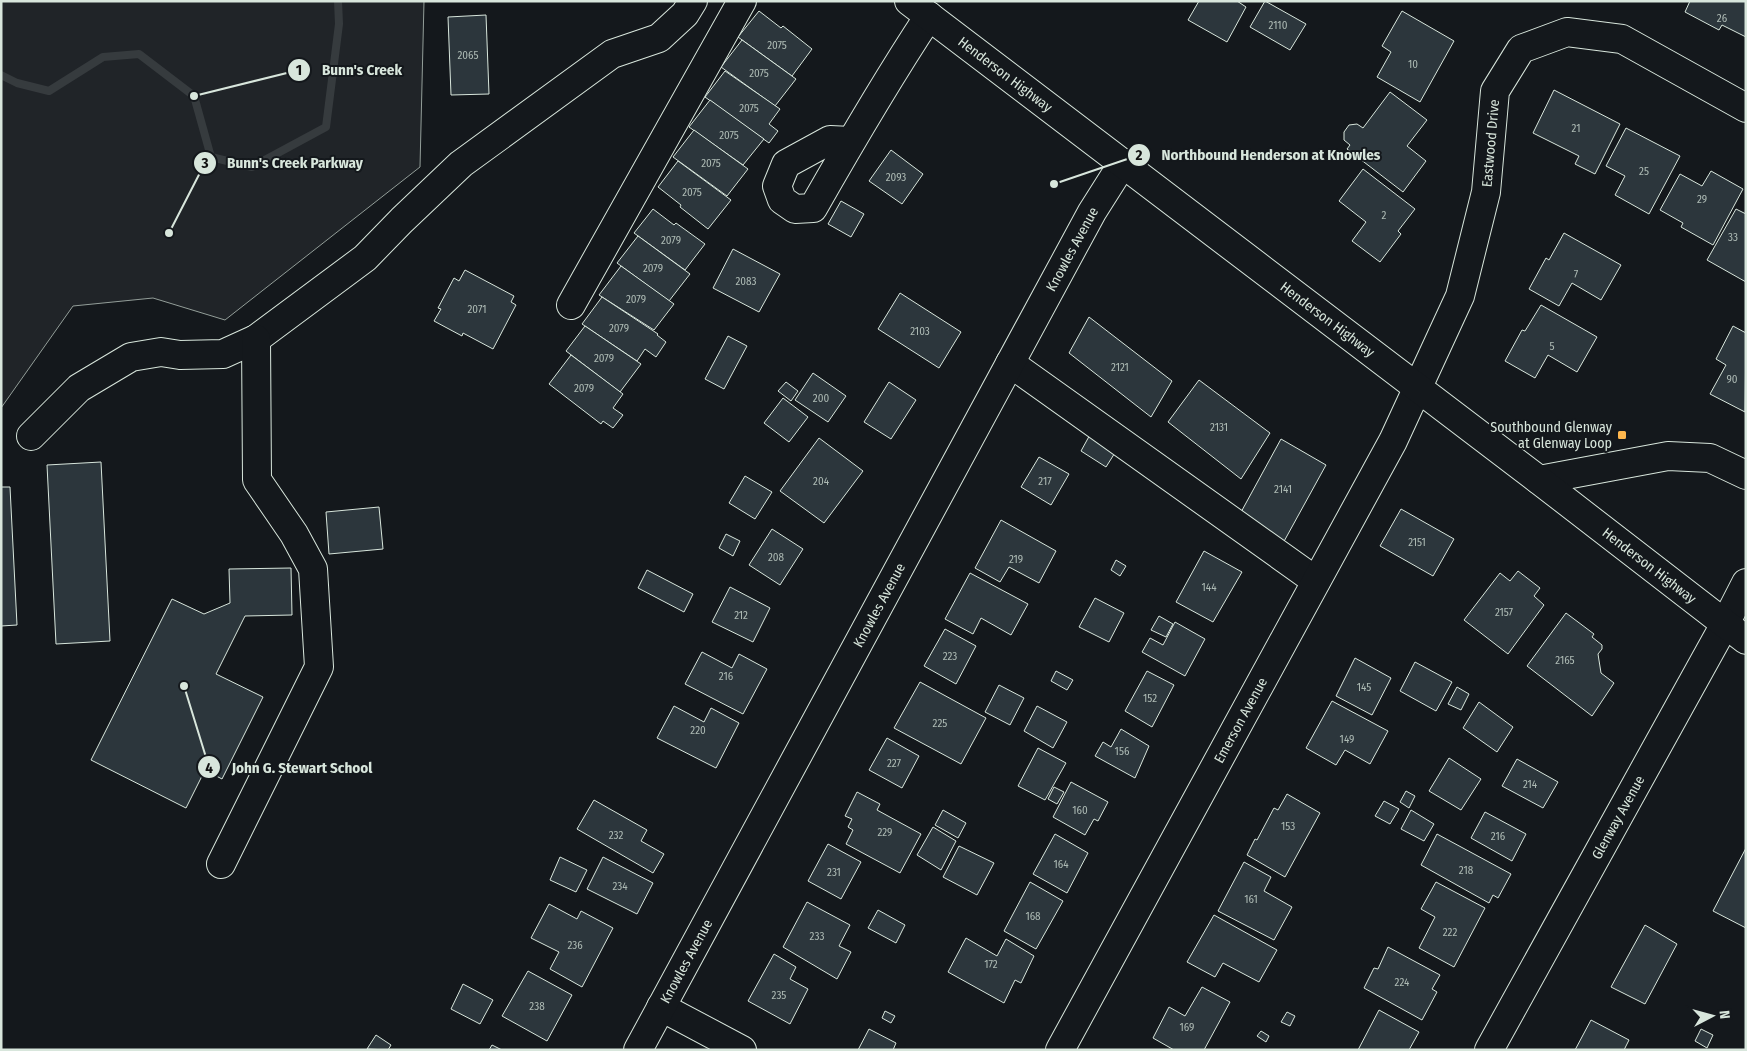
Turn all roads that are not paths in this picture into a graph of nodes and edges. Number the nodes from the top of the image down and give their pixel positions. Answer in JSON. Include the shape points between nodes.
{"nodes":[{"id":1,"x":694,"y":1,"type":"edge"},
{"id":2,"x":742,"y":1,"type":"edge"},
{"id":3,"x":919,"y":9,"type":"edge"},
{"id":4,"x":1746,"y":108,"type":"edge"},
{"id":5,"x":851,"y":141,"type":"dead end"},
{"id":6,"x":1123,"y":163,"type":"junction"},
{"id":7,"x":571,"y":305,"type":"dead end"},
{"id":8,"x":256,"y":339,"type":"junction"},
{"id":9,"x":1010,"y":363,"type":"junction"},
{"id":10,"x":1416,"y":387,"type":"junction"},
{"id":11,"x":31,"y":436,"type":"dead end"},
{"id":12,"x":1746,"y":475,"type":"edge"},
{"id":13,"x":1539,"y":480,"type":"junction"},
{"id":14,"x":1316,"y":581,"type":"junction"},
{"id":15,"x":1746,"y":583,"type":"edge"},
{"id":16,"x":1736,"y":632,"type":"edge"},
{"id":17,"x":220,"y":864,"type":"dead end"},
{"id":18,"x":661,"y":1007,"type":"junction"},
{"id":19,"x":638,"y":1050,"type":"edge"},
{"id":20,"x":742,"y":1050,"type":"edge"},
{"id":21,"x":1060,"y":1050,"type":"edge"},
{"id":22,"x":1489,"y":1050,"type":"edge"}],
"edges":[{"from":1,"to":8,"type":"street","via":[[659,38],[612,54],[461,164],[365,258]]},
{"from":2,"to":7,"type":"street"},
{"from":3,"to":5,"type":"street","via":[[897,64]]},
{"from":3,"to":6,"type":"street","name":"Henderson Highway"},
{"from":4,"to":10,"type":"street","name":"Eastwood Drive","via":[[1622,39],[1567,32],[1521,49],[1495,91],[1486,192],[1460,296]]},
{"from":6,"to":9,"type":"street","name":"Knowles Avenue","via":[[1092,212]]},
{"from":6,"to":10,"type":"street","name":"Henderson Highway"},
{"from":8,"to":11,"type":"street","via":[[222,354],[161,352],[131,357],[79,388]]},
{"from":8,"to":17,"type":"street","via":[[257,480],[313,568],[319,667]]},
{"from":9,"to":14,"type":"street"},
{"from":9,"to":18,"type":"street","name":"Knowles Avenue"},
{"from":10,"to":13,"type":"street","name":"Henderson Highway"},
{"from":10,"to":14,"type":"street","name":"Emerson Avenue","via":[[1392,441]]},
{"from":12,"to":13,"type":"street","via":[[1710,458],[1668,456]]},
{"from":13,"to":16,"type":"street","name":"Henderson Highway"},
{"from":14,"to":21,"type":"street","name":"Emerson Avenue"},
{"from":15,"to":16,"type":"street","name":"Glenway Avenue"},
{"from":16,"to":22,"type":"street","name":"Glenway Avenue"},
{"from":18,"to":19,"type":"street","name":"Knowles Avenue"},
{"from":18,"to":20,"type":"street"}]}
